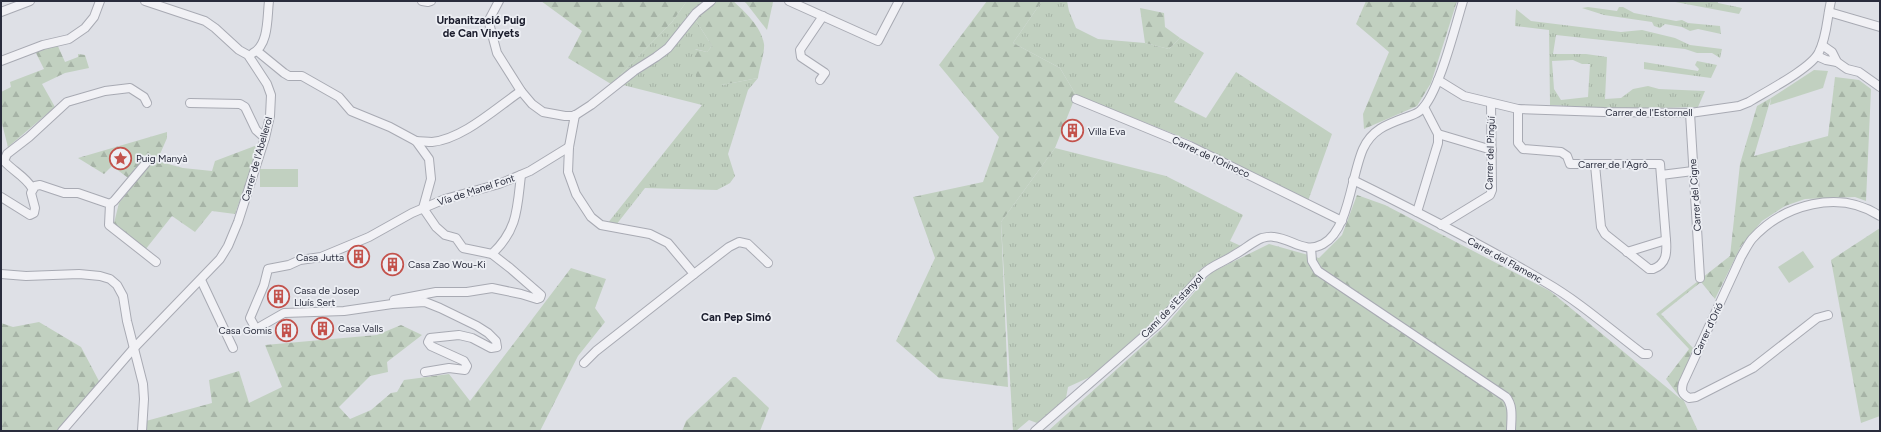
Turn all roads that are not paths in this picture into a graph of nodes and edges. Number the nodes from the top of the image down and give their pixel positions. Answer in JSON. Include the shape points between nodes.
{"nodes":[{"id":1,"x":30,"y":1,"type":"edge"},
{"id":2,"x":100,"y":1,"type":"edge"},
{"id":3,"x":145,"y":1,"type":"edge"},
{"id":4,"x":269,"y":1,"type":"edge"},
{"id":5,"x":422,"y":1,"type":"edge"},
{"id":6,"x":431,"y":1,"type":"edge"},
{"id":7,"x":499,"y":1,"type":"edge"},
{"id":8,"x":711,"y":1,"type":"edge"},
{"id":9,"x":899,"y":1,"type":"edge"},
{"id":10,"x":1463,"y":1,"type":"edge"},
{"id":11,"x":1831,"y":1,"type":"edge"},
{"id":12,"x":795,"y":2,"type":"edge"},
{"id":13,"x":1,"y":12,"type":"edge"},
{"id":14,"x":1829,"y":12,"type":"junction"},
{"id":15,"x":823,"y":16,"type":"junction"},
{"id":16,"x":1880,"y":27,"type":"edge"},
{"id":17,"x":1822,"y":45,"type":"junction"},
{"id":18,"x":257,"y":51,"type":"junction"},
{"id":19,"x":248,"y":55,"type":"junction"},
{"id":20,"x":1817,"y":56,"type":"junction"},
{"id":21,"x":1,"y":61,"type":"edge"},
{"id":22,"x":1837,"y":62,"type":"junction"},
{"id":23,"x":820,"y":80,"type":"dead end"},
{"id":24,"x":1438,"y":80,"type":"junction"},
{"id":25,"x":1880,"y":87,"type":"edge"},
{"id":26,"x":521,"y":91,"type":"junction"},
{"id":27,"x":1076,"y":98,"type":"dead end"},
{"id":28,"x":147,"y":102,"type":"dead end"},
{"id":29,"x":190,"y":103,"type":"dead end"},
{"id":30,"x":1492,"y":103,"type":"junction"},
{"id":31,"x":1424,"y":107,"type":"junction"},
{"id":32,"x":1518,"y":109,"type":"junction"},
{"id":33,"x":1690,"y":113,"type":"junction"},
{"id":34,"x":575,"y":115,"type":"junction"},
{"id":35,"x":1438,"y":134,"type":"junction"},
{"id":36,"x":265,"y":138,"type":"junction"},
{"id":37,"x":416,"y":141,"type":"junction"},
{"id":38,"x":569,"y":147,"type":"junction"},
{"id":39,"x":1492,"y":150,"type":"junction"},
{"id":40,"x":146,"y":163,"type":"dead end"},
{"id":41,"x":1594,"y":164,"type":"junction"},
{"id":42,"x":1694,"y":171,"type":"junction"},
{"id":43,"x":521,"y":175,"type":"junction"},
{"id":44,"x":1661,"y":175,"type":"junction"},
{"id":45,"x":1353,"y":180,"type":"junction"},
{"id":46,"x":32,"y":188,"type":"junction"},
{"id":47,"x":1,"y":197,"type":"edge"},
{"id":48,"x":110,"y":204,"type":"junction"},
{"id":49,"x":423,"y":208,"type":"junction"},
{"id":50,"x":1417,"y":212,"type":"junction"},
{"id":51,"x":1880,"y":216,"type":"edge"},
{"id":52,"x":1342,"y":221,"type":"junction"},
{"id":53,"x":1441,"y":225,"type":"junction"},
{"id":54,"x":1666,"y":240,"type":"junction"},
{"id":55,"x":1311,"y":248,"type":"junction"},
{"id":56,"x":1627,"y":252,"type":"junction"},
{"id":57,"x":492,"y":254,"type":"junction"},
{"id":58,"x":156,"y":262,"type":"dead end"},
{"id":59,"x":768,"y":262,"type":"dead end"},
{"id":60,"x":1,"y":274,"type":"edge"},
{"id":61,"x":694,"y":274,"type":"junction"},
{"id":62,"x":1700,"y":278,"type":"dead end"},
{"id":63,"x":201,"y":280,"type":"junction"},
{"id":64,"x":384,"y":305,"type":"junction"},
{"id":65,"x":1828,"y":314,"type":"dead end"},
{"id":66,"x":134,"y":348,"type":"junction"},
{"id":67,"x":233,"y":348,"type":"dead end"},
{"id":68,"x":1648,"y":354,"type":"dead end"},
{"id":69,"x":584,"y":363,"type":"dead end"},
{"id":70,"x":425,"y":372,"type":"dead end"},
{"id":71,"x":62,"y":431,"type":"edge"},
{"id":72,"x":142,"y":431,"type":"edge"},
{"id":73,"x":1035,"y":431,"type":"edge"},
{"id":74,"x":1511,"y":431,"type":"edge"}],
"edges":[{"from":1,"to":13,"type":"street"},
{"from":2,"to":21,"type":"street","via":[[94,17],[85,28],[69,39],[43,45]]},
{"from":3,"to":19,"type":"street","name":"Carrer de l'Abellerol","via":[[205,21]]},
{"from":4,"to":18,"type":"street","via":[[263,42]]},
{"from":5,"to":6,"type":"street"},
{"from":7,"to":26,"type":"street","via":[[489,23],[494,44]]},
{"from":8,"to":34,"type":"street","via":[[696,13],[668,48]]},
{"from":9,"to":15,"type":"street","via":[[878,41]]},
{"from":10,"to":24,"type":"street"},
{"from":11,"to":14,"type":"street","name":"Carrer de l'Estornell"},
{"from":12,"to":15,"type":"street"},
{"from":14,"to":16,"type":"street"},
{"from":14,"to":17,"type":"street","name":"Carrer de l'Estornell"},
{"from":15,"to":23,"type":"street","via":[[800,50],[801,57],[825,73]]},
{"from":17,"to":20,"type":"street","name":"Carrer de l'Estornell"},
{"from":17,"to":22,"type":"street","via":[[1832,52]]},
{"from":18,"to":19,"type":"street"},
{"from":18,"to":37,"type":"street","via":[[289,76],[302,76],[339,97],[351,110]]},
{"from":19,"to":36,"type":"street","name":"Carrer de l'Abellerol","via":[[271,94]]},
{"from":20,"to":22,"type":"street"},
{"from":20,"to":33,"type":"street","name":"Carrer de l'Estornell","via":[[1806,67],[1749,102],[1739,106]]},
{"from":22,"to":25,"type":"street","via":[[1847,69],[1859,72]]},
{"from":24,"to":30,"type":"street","name":"Carrer de l'Estornell","via":[[1464,96]]},
{"from":24,"to":31,"type":"street"},
{"from":26,"to":34,"type":"street","via":[[532,104],[544,112]]},
{"from":26,"to":37,"type":"street","via":[[450,138],[432,142]]},
{"from":27,"to":52,"type":"street","name":"Carrer de l'Orinoco","via":[[1190,146]]},
{"from":28,"to":46,"type":"street","via":[[130,88],[105,91],[67,102],[7,154],[4,161],[28,181]]},
{"from":29,"to":36,"type":"street","via":[[240,104],[245,107],[256,130]]},
{"from":30,"to":32,"type":"street","name":"Carrer de l'Estornell"},
{"from":30,"to":39,"type":"street","name":"Carrer del Pingüí"},
{"from":31,"to":35,"type":"street"},
{"from":31,"to":45,"type":"street","via":[[1415,114],[1375,131],[1363,149]]},
{"from":32,"to":33,"type":"street","name":"Carrer de l'Estornell"},
{"from":32,"to":41,"type":"street","name":"Carrer de l'Agrò","via":[[1520,147],[1561,152],[1567,156],[1570,164]]},
{"from":33,"to":42,"type":"street","name":"Carrer del Cigne"},
{"from":34,"to":38,"type":"street"},
{"from":35,"to":39,"type":"street"},
{"from":35,"to":50,"type":"street","via":[[1438,143]]},
{"from":36,"to":63,"type":"street","name":"Carrer de l'Abellerol","via":[[228,246]]},
{"from":37,"to":49,"type":"street","via":[[429,159],[430,166],[431,179]]},
{"from":38,"to":43,"type":"street","name":"Vía de Manel Font"},
{"from":38,"to":61,"type":"street","via":[[568,172],[576,194],[591,217],[601,225],[650,234],[668,243]]},
{"from":39,"to":53,"type":"street","name":"Carrer del Pingüí","via":[[1490,195]]},
{"from":40,"to":48,"type":"street"},
{"from":41,"to":44,"type":"street","name":"Carrer de l'Agrò","via":[[1660,164]]},
{"from":41,"to":56,"type":"street","via":[[1602,232]]},
{"from":42,"to":44,"type":"street"},
{"from":42,"to":62,"type":"street","name":"Carrer del Cigne"},
{"from":43,"to":49,"type":"street","name":"Vía de Manel Font"},
{"from":43,"to":57,"type":"street","via":[[513,226]]},
{"from":44,"to":54,"type":"street","name":"Carrer de l'Agrò"},
{"from":45,"to":50,"type":"street","name":"Carrer del Flamenc"},
{"from":45,"to":52,"type":"street"},
{"from":46,"to":47,"type":"street","via":[[35,208],[34,213],[30,215]]},
{"from":46,"to":48,"type":"street","via":[[40,186],[64,193],[84,194]]},
{"from":48,"to":58,"type":"street","via":[[109,225]]},
{"from":49,"to":57,"type":"street","via":[[436,227],[445,235],[456,238],[463,248]]},
{"from":49,"to":64,"type":"street","name":"Vía de Manel Font","via":[[369,237],[321,257],[268,269],[250,318],[256,328],[284,313],[344,311]]},
{"from":50,"to":53,"type":"street","name":"Carrer del Flamenc"},
{"from":51,"to":65,"type":"street","name":"Carrer d'Orió","via":[[1859,206],[1822,202],[1784,214],[1766,226],[1752,240],[1741,258],[1683,383],[1684,395],[1689,398],[1696,397],[1753,368],[1817,318]]},
{"from":52,"to":55,"type":"street","via":[[1332,237]]},
{"from":53,"to":68,"type":"street","name":"Carrer del Flamenc","via":[[1546,282],[1642,354]]},
{"from":54,"to":56,"type":"street"},
{"from":54,"to":56,"type":"street","name":"Carrer de l'Agrò","via":[[1666,258],[1653,269],[1649,269]]},
{"from":55,"to":73,"type":"street","name":"Camí de s'Estanyol","via":[[1299,247],[1279,238],[1268,237],[1212,267],[1155,327]]},
{"from":55,"to":74,"type":"street","via":[[1312,261],[1318,271],[1506,397],[1510,402]]},
{"from":57,"to":64,"type":"street","via":[[535,289],[541,295],[540,298],[492,288],[467,292],[436,292],[387,301]]},
{"from":59,"to":61,"type":"street","via":[[748,244],[739,242]]},
{"from":60,"to":66,"type":"street","via":[[79,274],[110,279],[123,296]]},
{"from":61,"to":69,"type":"street"},
{"from":63,"to":66,"type":"street","name":"Carrer de l'Abellerol"},
{"from":63,"to":67,"type":"street"},
{"from":64,"to":70,"type":"street","via":[[425,302],[477,326],[496,341],[497,346],[491,348],[472,338],[459,335],[430,338],[428,342],[431,346],[464,361],[468,366],[465,370],[449,368]]},
{"from":66,"to":71,"type":"street","name":"Carrer de l'Abellerol"},
{"from":66,"to":72,"type":"street","via":[[143,384]]}]}
